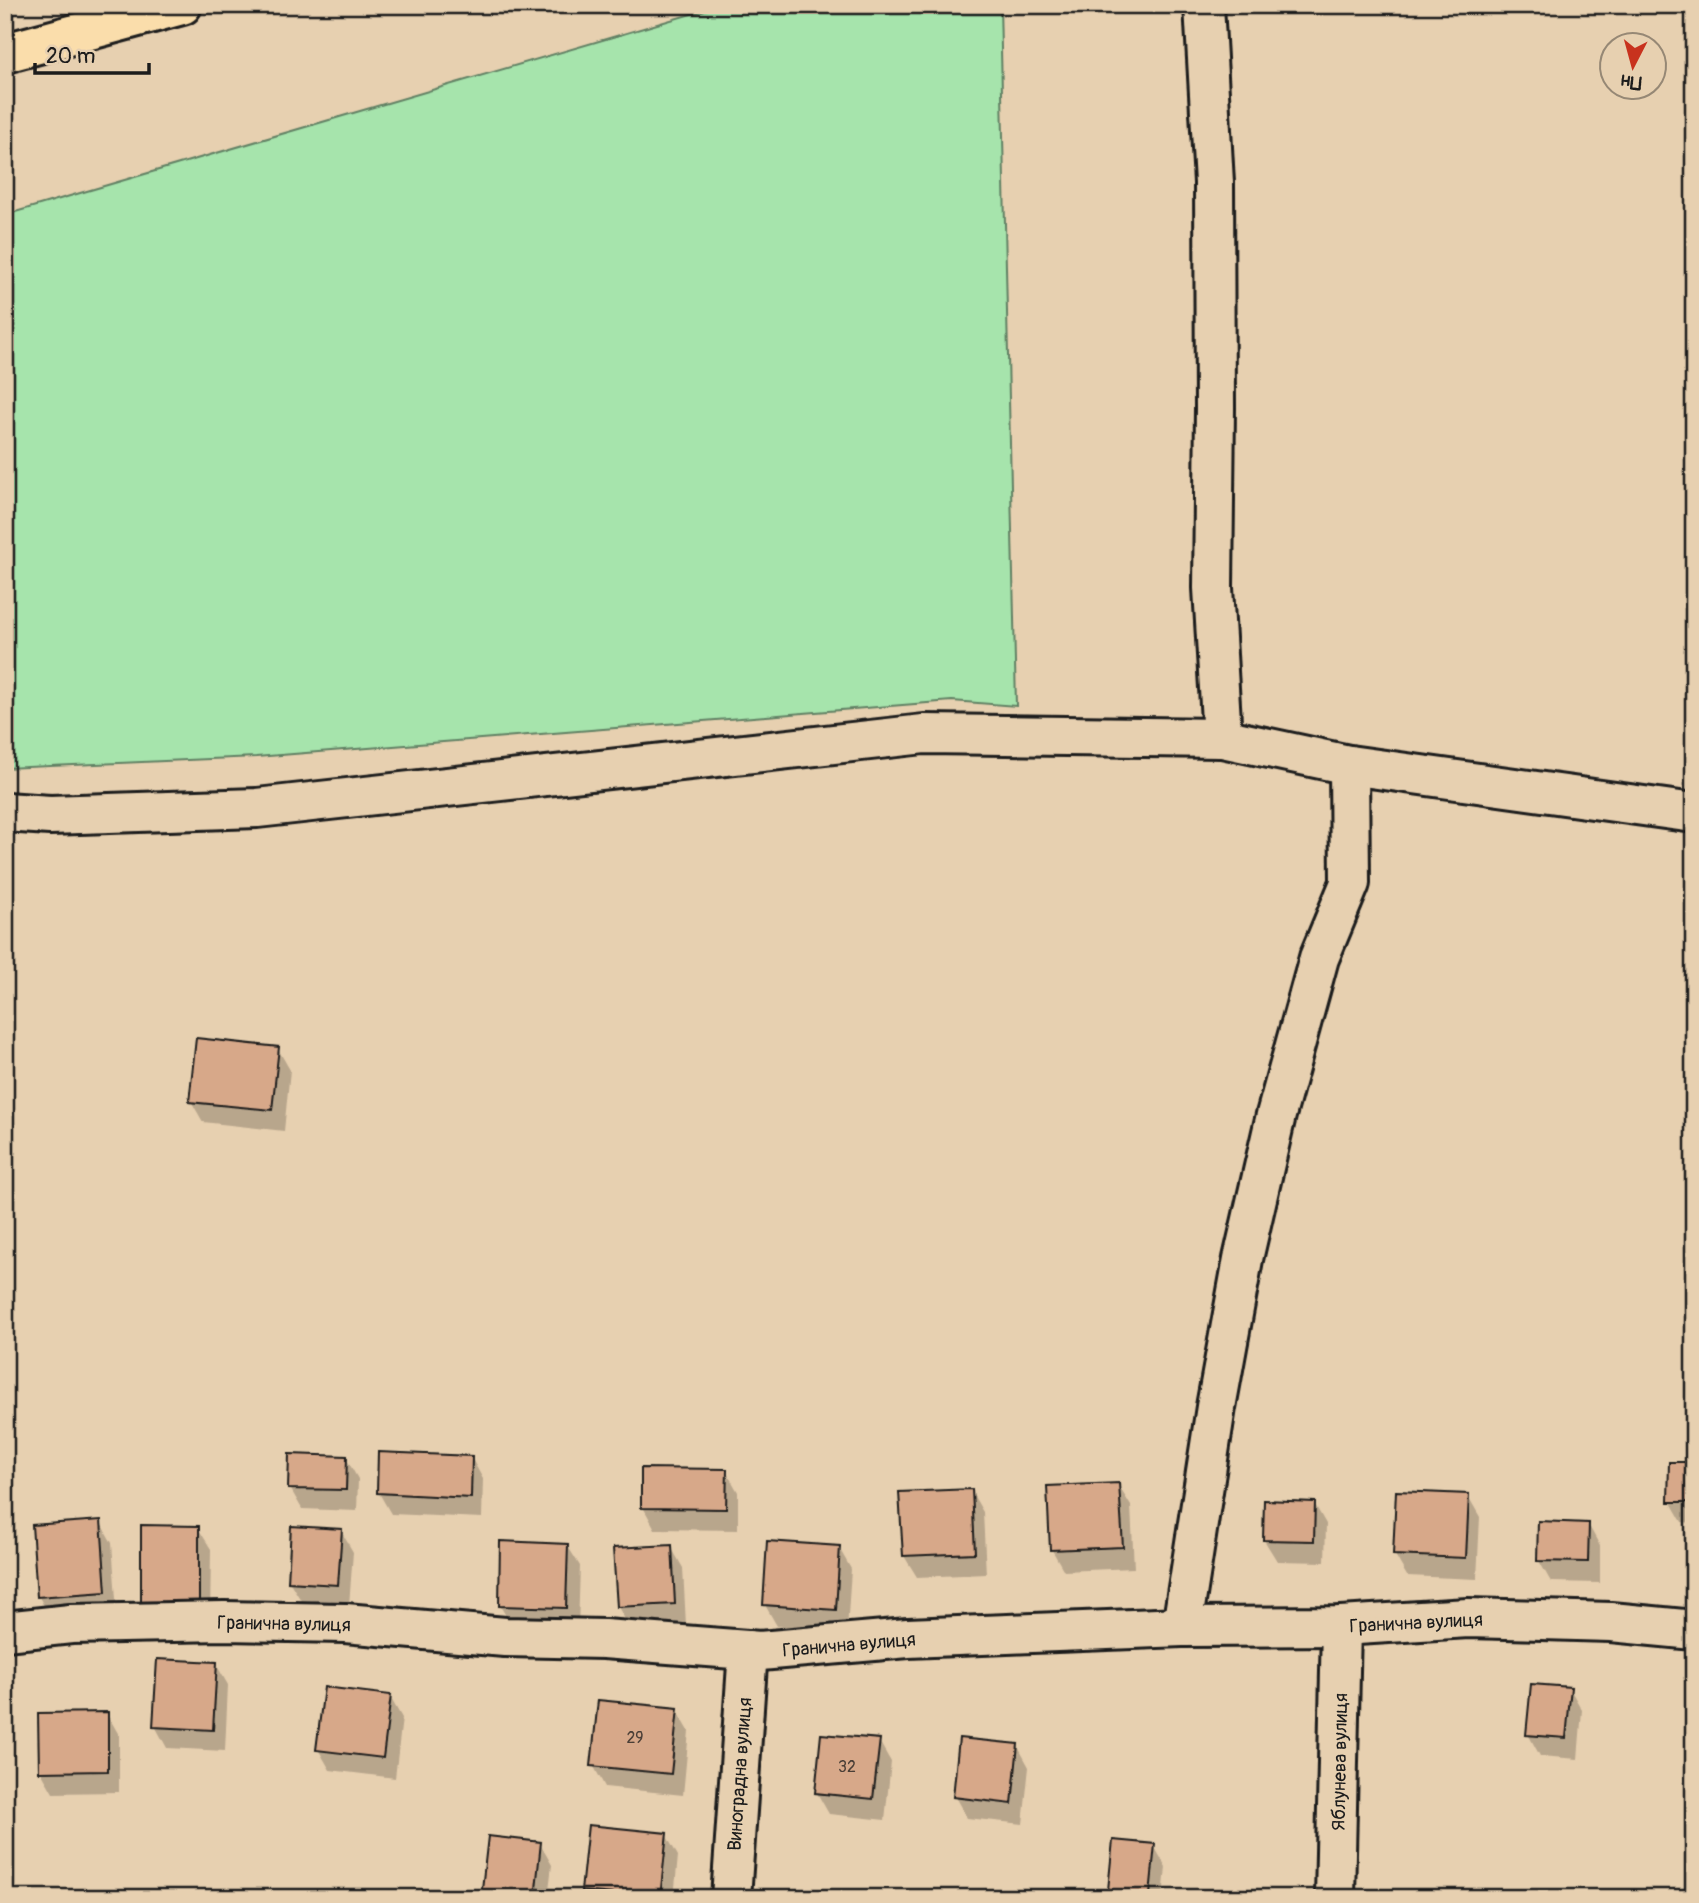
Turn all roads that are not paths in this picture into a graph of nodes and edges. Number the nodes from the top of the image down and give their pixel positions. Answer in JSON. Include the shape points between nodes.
{"nodes":[{"id":1,"x":183,"y":5,"type":"edge"},
{"id":2,"x":1204,"y":5,"type":"edge"},
{"id":3,"x":5,"y":53,"type":"edge"},
{"id":4,"x":1222,"y":738,"type":"junction"},
{"id":5,"x":1349,"y":765,"type":"junction"},
{"id":6,"x":5,"y":812,"type":"edge"},
{"id":7,"x":1694,"y":813,"type":"edge"},
{"id":8,"x":1341,"y":1626,"type":"junction"},
{"id":9,"x":1182,"y":1627,"type":"junction"},
{"id":10,"x":1694,"y":1630,"type":"edge"},
{"id":11,"x":5,"y":1631,"type":"edge"},
{"id":12,"x":747,"y":1650,"type":"junction"},
{"id":13,"x":731,"y":1898,"type":"edge"},
{"id":14,"x":1335,"y":1898,"type":"edge"}],
"edges":[{"from":1,"to":3,"type":"highway"},
{"from":2,"to":4,"type":"street","via":[[1214,183],[1213,588]]},
{"from":4,"to":5,"type":"street"},
{"from":4,"to":6,"type":"street","via":[[924,734],[257,808],[50,816]]},
{"from":5,"to":7,"type":"street"},
{"from":5,"to":9,"type":"street","via":[[1350,883],[1319,958],[1243,1259]]},
{"from":8,"to":9,"type":"street","name":"Гранична вулиця"},
{"from":8,"to":10,"type":"street","name":"Гранична вулиця","via":[[1468,1618],[1611,1622]]},
{"from":8,"to":14,"type":"street","name":"Яблунева вулиця"},
{"from":9,"to":12,"type":"street","name":"Гранична вулиця"},
{"from":11,"to":12,"type":"street","name":"Гранична вулиця","via":[[85,1624],[345,1623]]},
{"from":12,"to":13,"type":"street","name":"Виноградна вулиця"}]}
